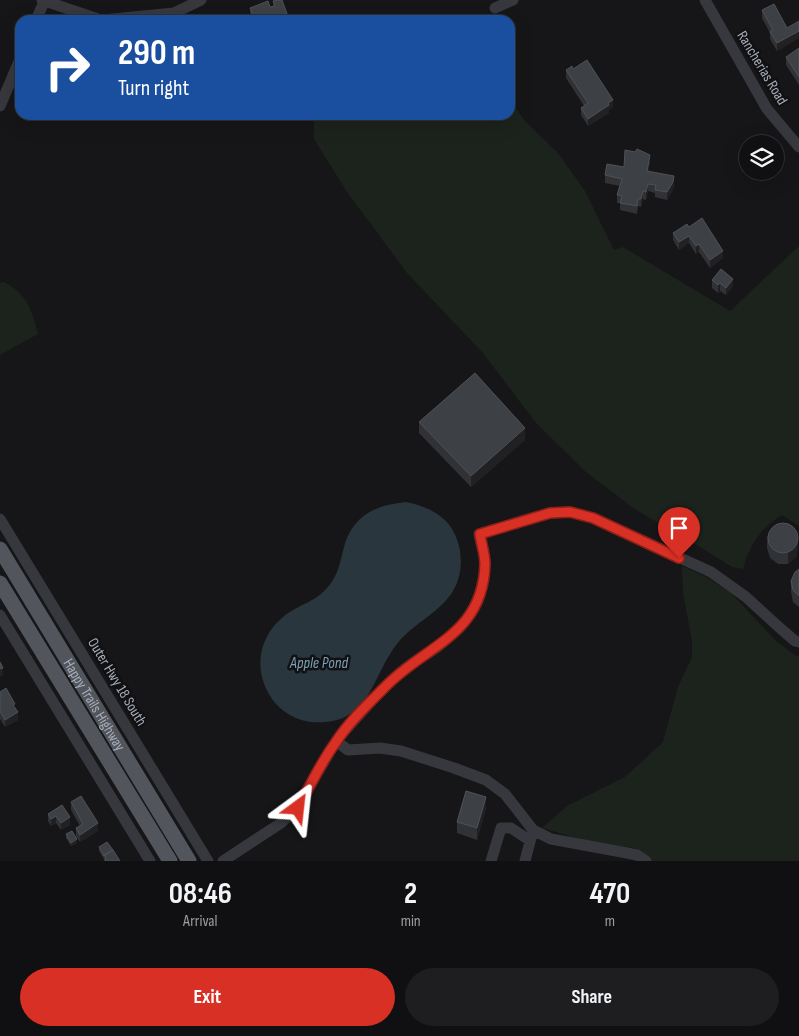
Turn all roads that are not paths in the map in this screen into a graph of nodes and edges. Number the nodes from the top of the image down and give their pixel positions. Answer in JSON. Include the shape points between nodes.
{"nodes":[{"id":1,"x":202,"y":0,"type":"edge"},
{"id":2,"x":512,"y":0,"type":"edge"},
{"id":3,"x":705,"y":0,"type":"edge"},
{"id":4,"x":43,"y":1,"type":"edge"},
{"id":5,"x":495,"y":8,"type":"dead end"},
{"id":6,"x":38,"y":15,"type":"edge"},
{"id":7,"x":86,"y":15,"type":"edge"},
{"id":8,"x":153,"y":15,"type":"edge"},
{"id":9,"x":15,"y":71,"type":"edge"},
{"id":10,"x":0,"y":106,"type":"edge"},
{"id":11,"x":799,"y":147,"type":"edge"},
{"id":12,"x":0,"y":519,"type":"edge"},
{"id":13,"x":0,"y":549,"type":"edge"},
{"id":14,"x":0,"y":583,"type":"edge"},
{"id":15,"x":0,"y":615,"type":"edge"},
{"id":16,"x":799,"y":642,"type":"edge"},
{"id":17,"x":336,"y":741,"type":"junction"},
{"id":18,"x":531,"y":835,"type":"junction"},
{"id":19,"x":150,"y":861,"type":"edge"},
{"id":20,"x":170,"y":861,"type":"edge"},
{"id":21,"x":189,"y":861,"type":"edge"},
{"id":22,"x":208,"y":861,"type":"edge"},
{"id":23,"x":223,"y":861,"type":"edge"},
{"id":24,"x":491,"y":861,"type":"edge"},
{"id":25,"x":525,"y":861,"type":"edge"},
{"id":26,"x":646,"y":861,"type":"edge"}],
"edges":[{"from":1,"to":8,"type":"street","via":[[174,13]]},
{"from":2,"to":5,"type":"street"},
{"from":3,"to":11,"type":"street","name":"Rancherias Road","via":[[767,109]]},
{"from":4,"to":6,"type":"street"},
{"from":4,"to":7,"type":"street"},
{"from":9,"to":10,"type":"street"},
{"from":12,"to":22,"type":"street","name":"Outer Hwy 18 South"},
{"from":13,"to":21,"type":"main road","name":"Happy Trails Highway"},
{"from":14,"to":20,"type":"main road","name":"Happy Trails Highway"},
{"from":15,"to":19,"type":"street"},
{"from":16,"to":17,"type":"street","via":[[711,572],[593,518],[570,512],[550,513],[480,534],[485,563],[482,586],[476,604],[462,626],[397,676]]},
{"from":17,"to":18,"type":"street","via":[[348,750],[380,748],[401,751],[486,780],[505,794]]},
{"from":17,"to":23,"type":"street","via":[[298,808],[282,823]]},
{"from":18,"to":24,"type":"street","via":[[501,828]]},
{"from":18,"to":25,"type":"street"},
{"from":18,"to":26,"type":"street","via":[[637,855]]}]}
